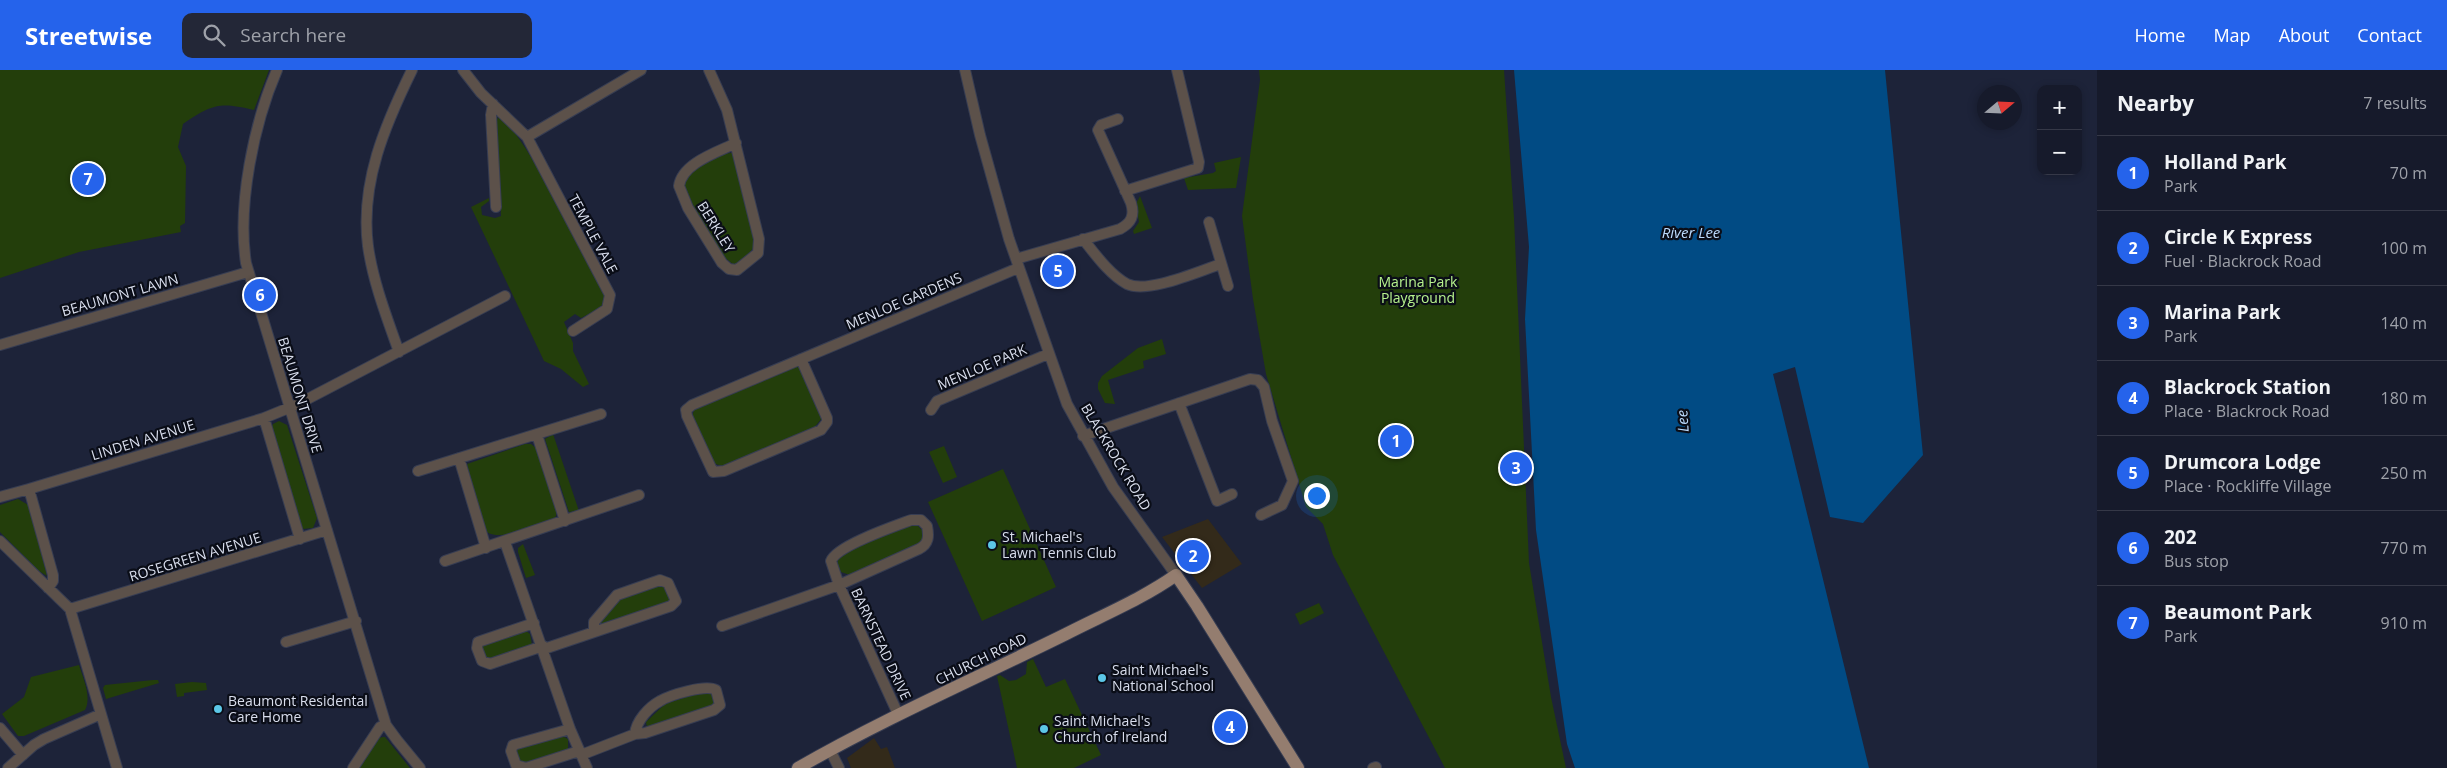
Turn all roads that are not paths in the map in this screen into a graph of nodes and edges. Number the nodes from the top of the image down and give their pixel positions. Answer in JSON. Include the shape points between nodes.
{"nodes":[{"id":1,"x":277,"y":70,"type":"edge"},
{"id":2,"x":412,"y":70,"type":"edge"},
{"id":3,"x":463,"y":70,"type":"edge"},
{"id":4,"x":641,"y":70,"type":"edge"},
{"id":5,"x":709,"y":70,"type":"edge"},
{"id":6,"x":965,"y":70,"type":"edge"},
{"id":7,"x":1177,"y":70,"type":"edge"},
{"id":8,"x":493,"y":104,"type":"junction"},
{"id":9,"x":1118,"y":119,"type":"dead end"},
{"id":10,"x":527,"y":137,"type":"junction"},
{"id":11,"x":736,"y":143,"type":"junction"},
{"id":12,"x":1125,"y":191,"type":"junction"},
{"id":13,"x":496,"y":207,"type":"dead end"},
{"id":14,"x":1209,"y":222,"type":"dead end"},
{"id":15,"x":1083,"y":239,"type":"junction"},
{"id":16,"x":1017,"y":264,"type":"junction"},
{"id":17,"x":1221,"y":264,"type":"junction"},
{"id":18,"x":248,"y":272,"type":"junction"},
{"id":19,"x":1228,"y":286,"type":"dead end"},
{"id":20,"x":505,"y":296,"type":"dead end"},
{"id":21,"x":573,"y":331,"type":"dead end"},
{"id":22,"x":0,"y":345,"type":"edge"},
{"id":23,"x":399,"y":352,"type":"junction"},
{"id":24,"x":1048,"y":354,"type":"junction"},
{"id":25,"x":801,"y":359,"type":"junction"},
{"id":26,"x":1180,"y":403,"type":"junction"},
{"id":27,"x":289,"y":407,"type":"junction"},
{"id":28,"x":931,"y":410,"type":"dead end"},
{"id":29,"x":602,"y":414,"type":"dead end"},
{"id":30,"x":264,"y":418,"type":"junction"},
{"id":31,"x":537,"y":435,"type":"junction"},
{"id":32,"x":1083,"y":436,"type":"junction"},
{"id":33,"x":459,"y":458,"type":"junction"},
{"id":34,"x":418,"y":471,"type":"dead end"},
{"id":35,"x":29,"y":489,"type":"junction"},
{"id":36,"x":1232,"y":494,"type":"dead end"},
{"id":37,"x":639,"y":495,"type":"dead end"},
{"id":38,"x":0,"y":497,"type":"edge"},
{"id":39,"x":1261,"y":515,"type":"dead end"},
{"id":40,"x":565,"y":520,"type":"junction"},
{"id":41,"x":327,"y":530,"type":"junction"},
{"id":42,"x":300,"y":539,"type":"junction"},
{"id":43,"x":0,"y":541,"type":"edge"},
{"id":44,"x":505,"y":542,"type":"junction"},
{"id":45,"x":486,"y":548,"type":"junction"},
{"id":46,"x":445,"y":561,"type":"dead end"},
{"id":47,"x":1176,"y":575,"type":"junction"},
{"id":48,"x":839,"y":585,"type":"junction"},
{"id":49,"x":48,"y":588,"type":"junction"},
{"id":50,"x":70,"y":609,"type":"junction"},
{"id":51,"x":356,"y":621,"type":"junction"},
{"id":52,"x":534,"y":623,"type":"junction"},
{"id":53,"x":722,"y":626,"type":"dead end"},
{"id":54,"x":594,"y":632,"type":"junction"},
{"id":55,"x":286,"y":642,"type":"dead end"},
{"id":56,"x":543,"y":648,"type":"junction"},
{"id":57,"x":101,"y":714,"type":"junction"},
{"id":58,"x":898,"y":714,"type":"junction"},
{"id":59,"x":386,"y":724,"type":"junction"},
{"id":60,"x":0,"y":728,"type":"edge"},
{"id":61,"x":570,"y":729,"type":"junction"},
{"id":62,"x":635,"y":734,"type":"junction"},
{"id":63,"x":830,"y":750,"type":"junction"},
{"id":64,"x":580,"y":753,"type":"junction"},
{"id":65,"x":22,"y":755,"type":"junction"},
{"id":66,"x":8,"y":768,"type":"edge"},
{"id":67,"x":117,"y":768,"type":"edge"},
{"id":68,"x":353,"y":768,"type":"edge"},
{"id":69,"x":420,"y":768,"type":"edge"},
{"id":70,"x":587,"y":768,"type":"edge"},
{"id":71,"x":798,"y":768,"type":"edge"},
{"id":72,"x":839,"y":768,"type":"edge"},
{"id":73,"x":1298,"y":768,"type":"edge"}],
"edges":[{"from":1,"to":18,"type":"street","name":"BEAUMONT DRIVE","via":[[257,129],[250,166],[244,245]]},
{"from":2,"to":23,"type":"street","via":[[374,164],[367,216],[368,247]]},
{"from":3,"to":8,"type":"street","name":"TEMPLE VALE"},
{"from":4,"to":10,"type":"street"},
{"from":5,"to":11,"type":"street","name":"BERKLEY","via":[[721,94]]},
{"from":6,"to":16,"type":"street","name":"BLACKROCK ROAD","via":[[988,168]]},
{"from":7,"to":12,"type":"street","via":[[1198,168]]},
{"from":8,"to":10,"type":"street","name":"TEMPLE VALE"},
{"from":8,"to":13,"type":"street"},
{"from":9,"to":12,"type":"street","via":[[1099,126],[1098,130]]},
{"from":10,"to":21,"type":"street","name":"TEMPLE VALE","via":[[610,295],[607,309]]},
{"from":11,"to":11,"type":"street","name":"BERKLEY","via":[[760,245],[758,253],[737,270],[729,269],[722,262],[688,208],[679,186],[687,170]]},
{"from":12,"to":15,"type":"street","name":"MENLOE GARDENS","via":[[1133,209],[1131,221],[1120,228]]},
{"from":14,"to":17,"type":"street"},
{"from":15,"to":16,"type":"street","name":"MENLOE GARDENS"},
{"from":15,"to":17,"type":"street","via":[[1123,282],[1138,287],[1151,286]]},
{"from":16,"to":24,"type":"street","name":"BLACKROCK ROAD"},
{"from":16,"to":25,"type":"street","name":"MENLOE GARDENS"},
{"from":17,"to":19,"type":"street"},
{"from":18,"to":22,"type":"street","name":"BEAUMONT LAWN"},
{"from":18,"to":27,"type":"street","name":"BEAUMONT DRIVE"},
{"from":20,"to":23,"type":"street","name":"LINDEN AVENUE"},
{"from":23,"to":27,"type":"street","name":"LINDEN AVENUE"},
{"from":24,"to":28,"type":"street","name":"MENLOE PARK","via":[[937,401]]},
{"from":24,"to":32,"type":"street","name":"BLACKROCK ROAD"},
{"from":25,"to":25,"type":"street","name":"MENLOE GARDENS","via":[[686,410],[713,472],[724,471],[825,426],[827,418]]},
{"from":26,"to":32,"type":"street"},
{"from":26,"to":36,"type":"street","via":[[1217,500]]},
{"from":26,"to":39,"type":"street","via":[[1250,379],[1261,382],[1293,481],[1282,505]]},
{"from":27,"to":30,"type":"street","name":"LINDEN AVENUE"},
{"from":27,"to":41,"type":"street","name":"BEAUMONT DRIVE"},
{"from":29,"to":31,"type":"street"},
{"from":30,"to":35,"type":"street","name":"LINDEN AVENUE"},
{"from":30,"to":42,"type":"street"},
{"from":31,"to":33,"type":"street"},
{"from":31,"to":40,"type":"street"},
{"from":32,"to":47,"type":"street","name":"BLACKROCK ROAD","via":[[1112,487]]},
{"from":33,"to":34,"type":"street"},
{"from":33,"to":45,"type":"street"},
{"from":35,"to":38,"type":"street","name":"LINDEN AVENUE"},
{"from":35,"to":49,"type":"street","via":[[54,575]]},
{"from":37,"to":40,"type":"street"},
{"from":40,"to":44,"type":"street"},
{"from":41,"to":42,"type":"street","name":"ROSEGREEN AVENUE"},
{"from":41,"to":51,"type":"street","name":"BEAUMONT DRIVE"},
{"from":42,"to":50,"type":"street","name":"ROSEGREEN AVENUE"},
{"from":43,"to":49,"type":"street"},
{"from":44,"to":45,"type":"street"},
{"from":44,"to":52,"type":"street"},
{"from":45,"to":46,"type":"street"},
{"from":47,"to":58,"type":"main road","name":"CHURCH ROAD","via":[[1012,662]]},
{"from":47,"to":73,"type":"main road","name":"BLACKROCK ROAD"},
{"from":48,"to":48,"type":"street","name":"BARNSTEAD DRIVE","via":[[924,547],[928,538],[927,526],[918,519],[911,520],[834,555],[831,562]]},
{"from":48,"to":53,"type":"street","name":"BARNSTEAD DRIVE"},
{"from":48,"to":58,"type":"street","name":"BARNSTEAD DRIVE"},
{"from":49,"to":50,"type":"street"},
{"from":50,"to":57,"type":"street"},
{"from":51,"to":55,"type":"street"},
{"from":51,"to":59,"type":"street","name":"BEAUMONT DRIVE"},
{"from":52,"to":56,"type":"street"},
{"from":52,"to":56,"type":"street","via":[[478,642],[477,648],[482,661],[490,664]]},
{"from":54,"to":54,"type":"street","via":[[671,606],[676,601],[668,583],[660,580],[617,595],[594,622]]},
{"from":54,"to":56,"type":"street"},
{"from":56,"to":61,"type":"street"},
{"from":57,"to":65,"type":"street","via":[[44,739]]},
{"from":57,"to":67,"type":"street"},
{"from":58,"to":63,"type":"main road","name":"CHURCH ROAD"},
{"from":59,"to":68,"type":"street","via":[[380,727]]},
{"from":59,"to":69,"type":"street","name":"BEAUMONT DRIVE"},
{"from":60,"to":65,"type":"street"},
{"from":61,"to":64,"type":"street"},
{"from":61,"to":64,"type":"street","via":[[513,745],[511,751],[516,765],[526,768]]},
{"from":62,"to":62,"type":"street","via":[[645,734],[718,708],[720,701],[716,690],[704,687],[661,700],[639,721]]},
{"from":62,"to":64,"type":"street"},
{"from":63,"to":71,"type":"main road","name":"CHURCH ROAD"},
{"from":63,"to":72,"type":"street"},
{"from":64,"to":70,"type":"street"},
{"from":65,"to":66,"type":"street"}]}
